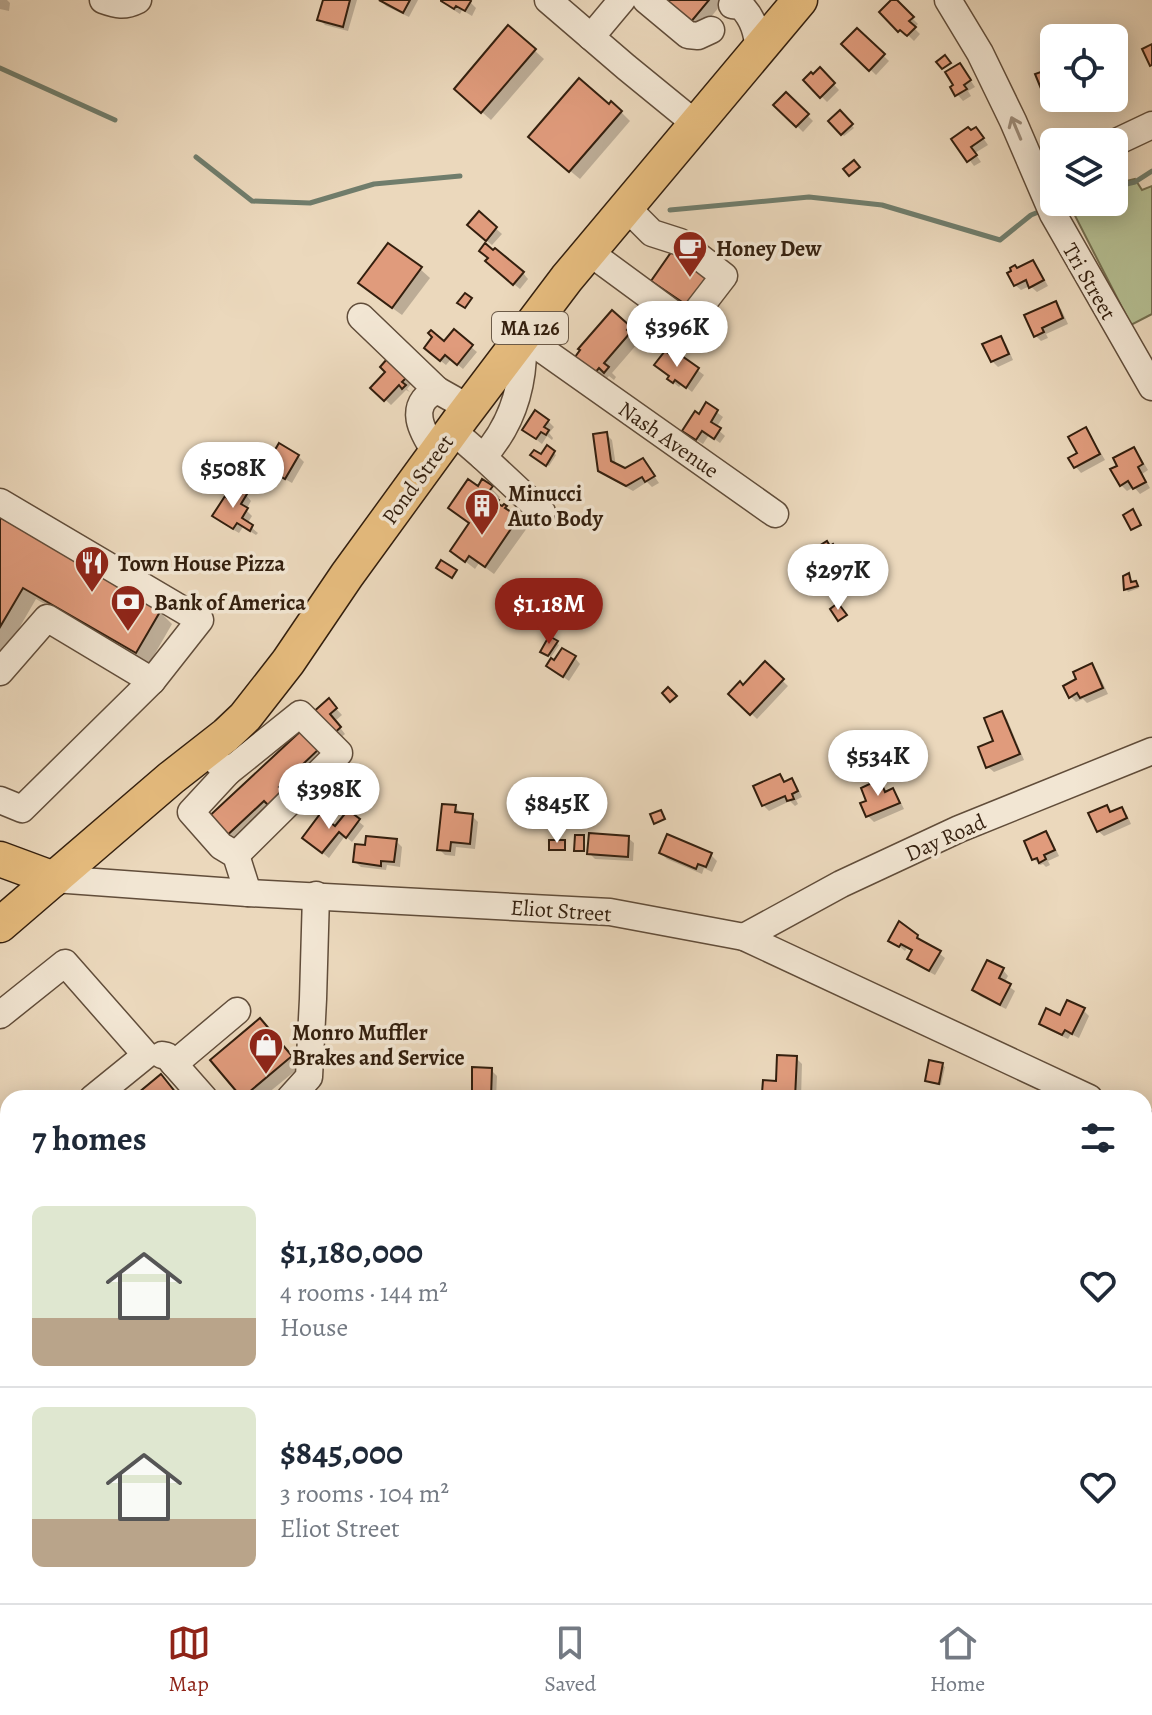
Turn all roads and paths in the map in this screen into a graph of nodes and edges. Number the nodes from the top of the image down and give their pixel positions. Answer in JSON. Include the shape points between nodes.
{"nodes":[{"id":1,"x":103,"y":0,"type":"edge"},
{"id":2,"x":138,"y":0,"type":"edge"},
{"id":3,"x":548,"y":0,"type":"edge"},
{"id":4,"x":622,"y":0,"type":"edge"},
{"id":5,"x":646,"y":0,"type":"edge"},
{"id":6,"x":948,"y":0,"type":"edge"},
{"id":7,"x":732,"y":5,"type":"dead end"},
{"id":8,"x":578,"y":19,"type":"edge"},
{"id":9,"x":775,"y":19,"type":"edge"},
{"id":10,"x":711,"y":30,"type":"dead end"},
{"id":11,"x":697,"y":125,"type":"junction"},
{"id":12,"x":1152,"y":125,"type":"edge"},
{"id":13,"x":1128,"y":136,"type":"edge"},
{"id":14,"x":1040,"y":161,"type":"edge"},
{"id":15,"x":629,"y":203,"type":"junction"},
{"id":16,"x":1055,"y":216,"type":"edge"},
{"id":17,"x":589,"y":252,"type":"junction"},
{"id":18,"x":361,"y":317,"type":"dead end"},
{"id":19,"x":523,"y":336,"type":"junction"},
{"id":20,"x":1152,"y":387,"type":"edge"},
{"id":21,"x":437,"y":390,"type":"junction"},
{"id":22,"x":452,"y":430,"type":"junction"},
{"id":23,"x":483,"y":457,"type":"junction"},
{"id":24,"x":0,"y":502,"type":"edge"},
{"id":25,"x":542,"y":512,"type":"dead end"},
{"id":26,"x":775,"y":514,"type":"dead end"},
{"id":27,"x":0,"y":672,"type":"edge"},
{"id":28,"x":152,"y":681,"type":"junction"},
{"id":29,"x":1152,"y":751,"type":"edge"},
{"id":30,"x":217,"y":762,"type":"junction"},
{"id":31,"x":0,"y":800,"type":"edge"},
{"id":32,"x":236,"y":855,"type":"junction"},
{"id":33,"x":0,"y":859,"type":"edge"},
{"id":34,"x":54,"y":879,"type":"junction"},
{"id":35,"x":248,"y":893,"type":"junction"},
{"id":36,"x":316,"y":895,"type":"junction"},
{"id":37,"x":0,"y":925,"type":"edge"},
{"id":38,"x":744,"y":937,"type":"junction"},
{"id":39,"x":237,"y":1011,"type":"dead end"},
{"id":40,"x":0,"y":1015,"type":"edge"},
{"id":41,"x":146,"y":1055,"type":"junction"},
{"id":42,"x":174,"y":1064,"type":"junction"},
{"id":43,"x":103,"y":1090,"type":"edge"},
{"id":44,"x":197,"y":1090,"type":"edge"},
{"id":45,"x":297,"y":1090,"type":"edge"},
{"id":46,"x":1072,"y":1090,"type":"edge"}],
"edges":[{"from":1,"to":2,"type":"street","via":[[129,5]]},
{"from":3,"to":8,"type":"street"},
{"from":4,"to":8,"type":"street"},
{"from":5,"to":10,"type":"street","via":[[688,35]]},
{"from":14,"to":6,"type":"street","name":"Tri Street","one_way":true},
{"from":7,"to":9,"type":"street","via":[[741,6],[756,29]]},
{"from":8,"to":11,"type":"street"},
{"from":9,"to":11,"type":"main road","name":"Pond Street","number":"MA 126"},
{"from":11,"to":15,"type":"main road","name":"Pond Street","number":"MA 126"},
{"from":12,"to":13,"type":"street"},
{"from":15,"to":17,"type":"main road","name":"Pond Street","number":"MA 126"},
{"from":15,"to":17,"type":"street","via":[[652,233],[680,242],[724,276],[687,324]]},
{"from":16,"to":20,"type":"street","name":"Tri Street"},
{"from":17,"to":19,"type":"main road","name":"Pond Street","number":"MA 126"},
{"from":18,"to":21,"type":"street"},
{"from":19,"to":22,"type":"main road","name":"Pond Street","number":"MA 126"},
{"from":19,"to":23,"type":"street","via":[[521,385],[512,413]]},
{"from":19,"to":26,"type":"street","name":"Nash Avenue"},
{"from":21,"to":22,"type":"street"},
{"from":21,"to":22,"type":"street","via":[[420,407],[424,435]]},
{"from":22,"to":23,"type":"street"},
{"from":22,"to":30,"type":"main road","name":"Pond Street","number":"MA 126"},
{"from":23,"to":25,"type":"street"},
{"from":24,"to":28,"type":"street","via":[[200,620]]},
{"from":27,"to":28,"type":"street","via":[[47,618]]},
{"from":28,"to":31,"type":"street","via":[[22,809]]},
{"from":29,"to":38,"type":"street","name":"Day Road","via":[[959,829]]},
{"from":30,"to":32,"type":"street","via":[[191,812]]},
{"from":30,"to":32,"type":"street","via":[[300,714],[339,753]]},
{"from":30,"to":34,"type":"main road","name":"Pond Street","number":"MA 126","via":[[171,778]]},
{"from":32,"to":35,"type":"street"},
{"from":33,"to":34,"type":"main road","name":"Eliot Street"},
{"from":34,"to":35,"type":"street","name":"Eliot Street"},
{"from":34,"to":37,"type":"main road","name":"Pond Street","number":"MA 126"},
{"from":35,"to":36,"type":"street","name":"Eliot Street"},
{"from":36,"to":38,"type":"street","name":"Eliot Street","via":[[610,912]]},
{"from":36,"to":45,"type":"street","via":[[309,1077]]},
{"from":38,"to":46,"type":"street","name":"Eliot Street"},
{"from":39,"to":42,"type":"street"},
{"from":40,"to":41,"type":"street","via":[[65,963]]},
{"from":41,"to":42,"type":"street","via":[[167,1056]]},
{"from":41,"to":43,"type":"street"},
{"from":42,"to":44,"type":"street"}]}
